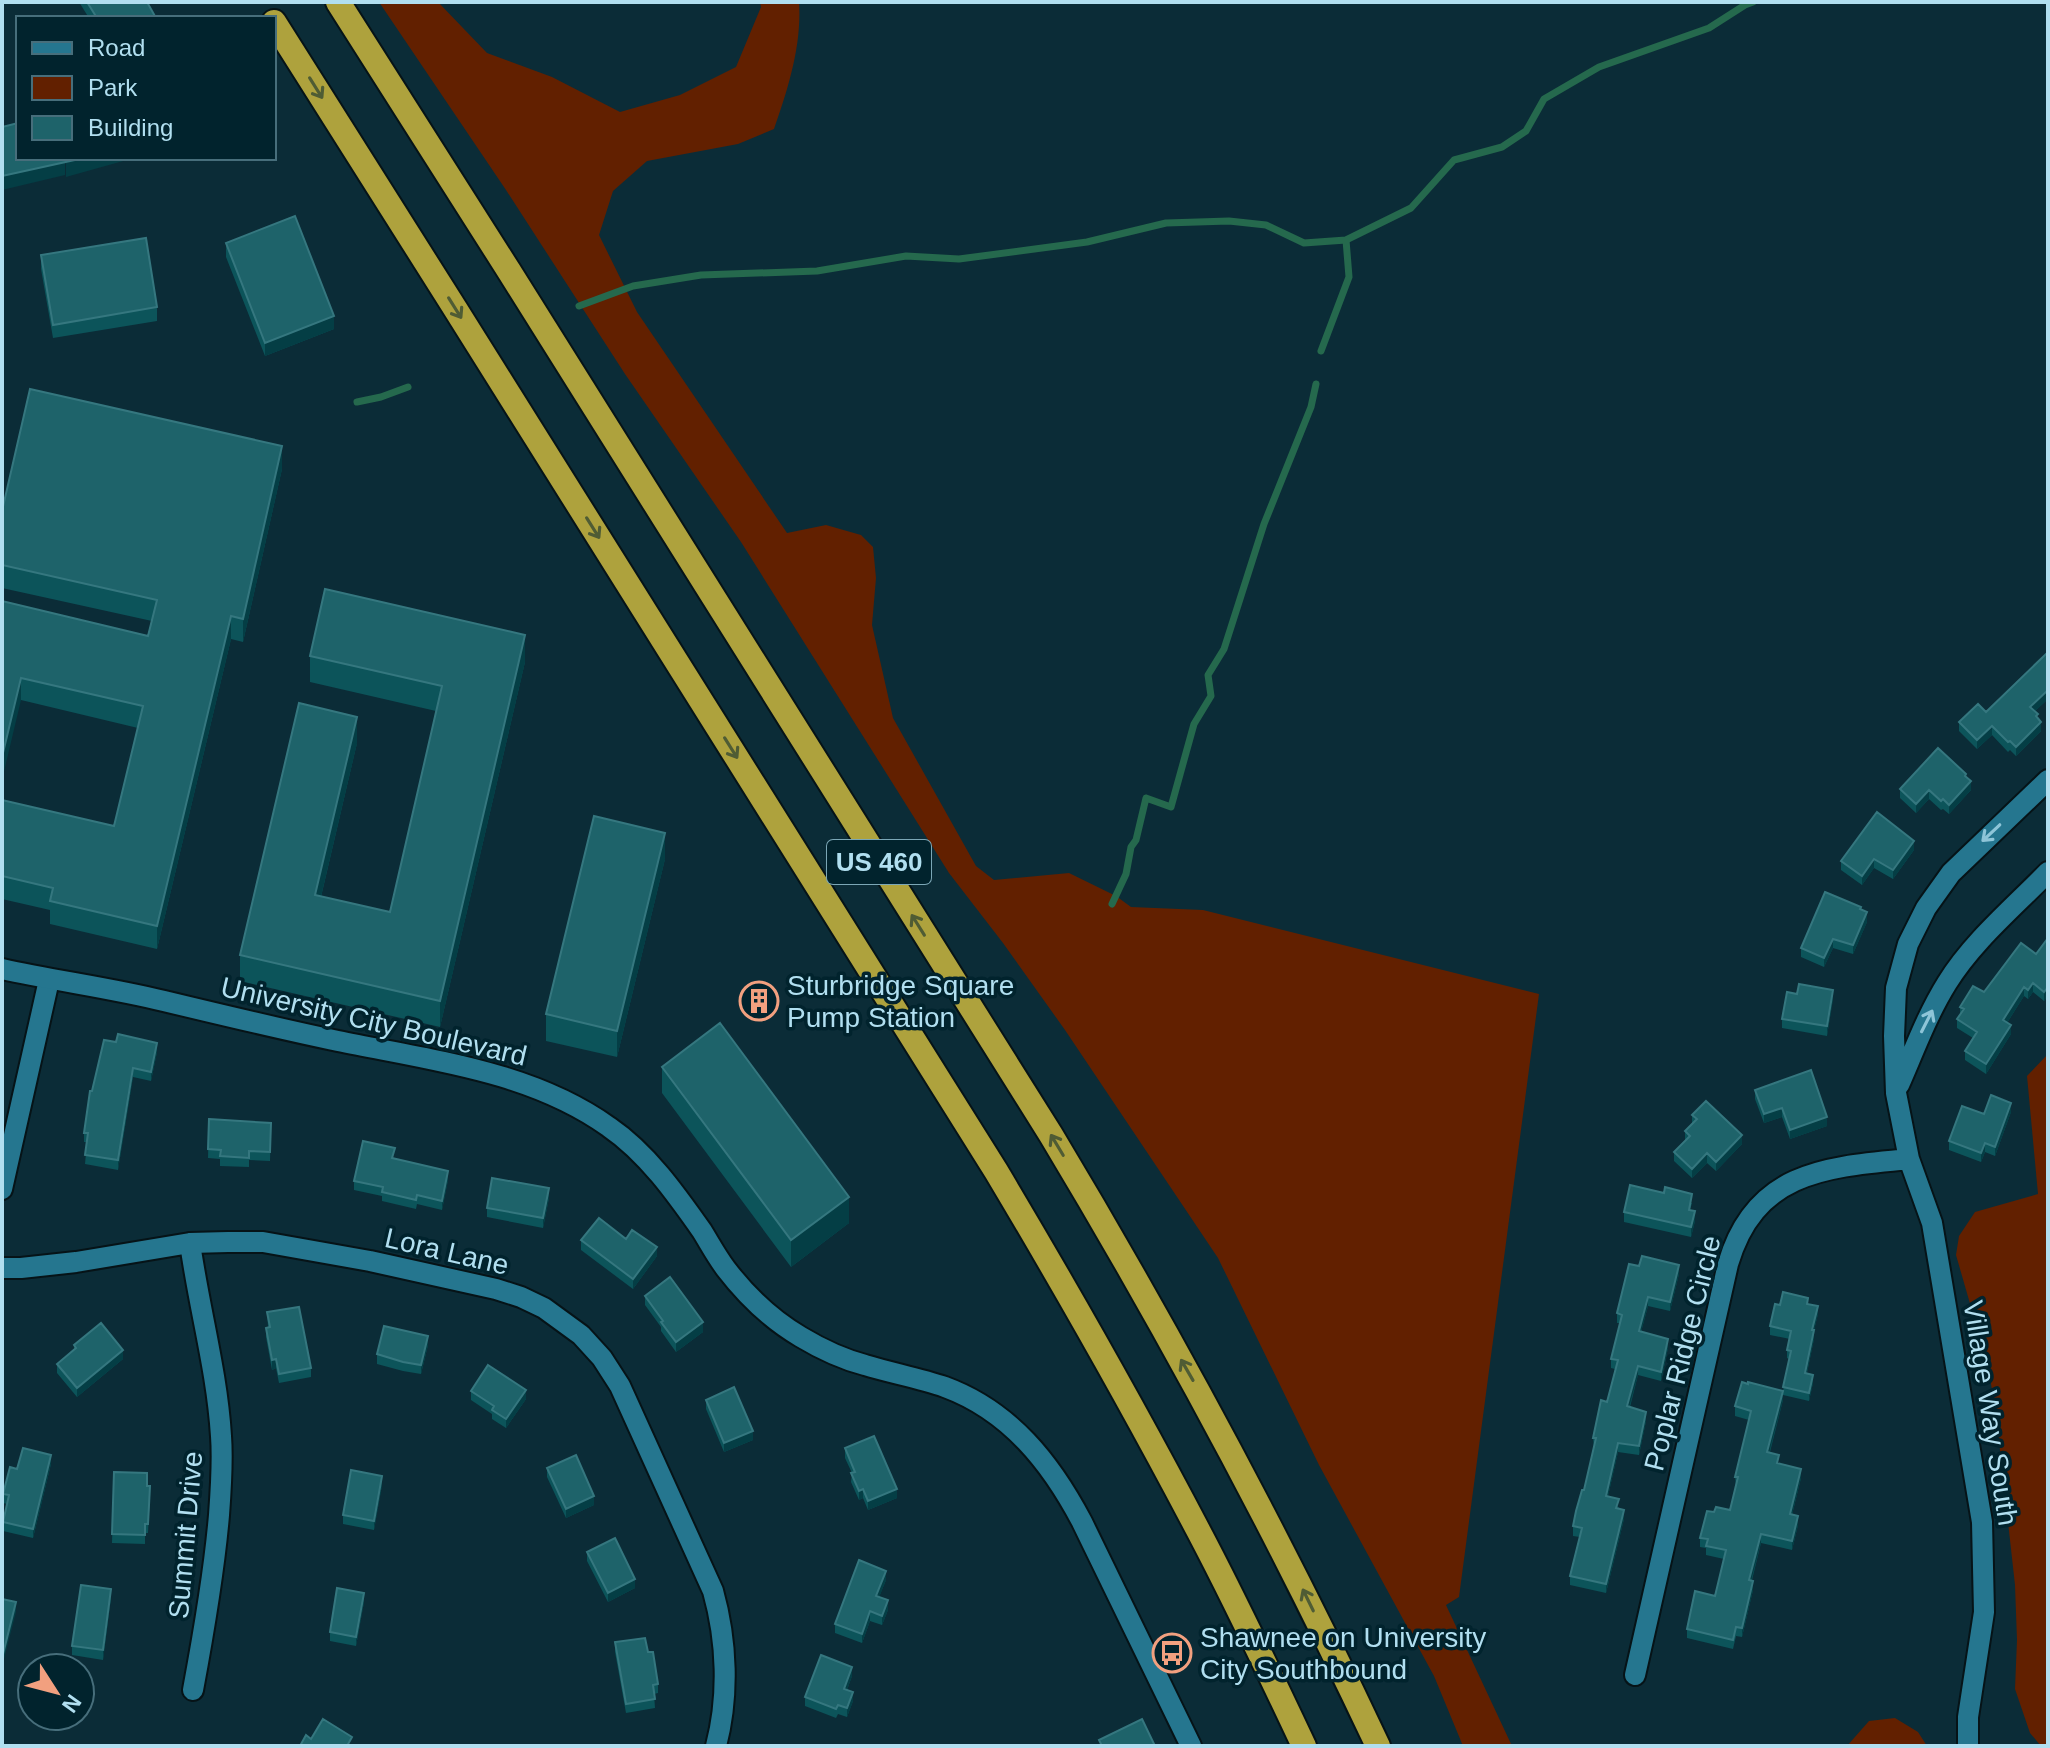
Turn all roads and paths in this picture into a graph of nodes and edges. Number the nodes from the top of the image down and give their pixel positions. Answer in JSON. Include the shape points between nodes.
{"nodes":[{"id":1,"x":338,"y":2,"type":"edge"},
{"id":2,"x":276,"y":25,"type":"edge"},
{"id":3,"x":2048,"y":780,"type":"edge"},
{"id":4,"x":2048,"y":872,"type":"edge"},
{"id":5,"x":2,"y":969,"type":"edge"},
{"id":6,"x":49,"y":980,"type":"junction"},
{"id":7,"x":1896,"y":1093,"type":"junction"},
{"id":8,"x":1909,"y":1159,"type":"junction"},
{"id":9,"x":2,"y":1189,"type":"edge"},
{"id":10,"x":190,"y":1243,"type":"junction"},
{"id":11,"x":2,"y":1268,"type":"edge"},
{"id":12,"x":1635,"y":1675,"type":"dead end"},
{"id":13,"x":193,"y":1690,"type":"dead end"},
{"id":14,"x":716,"y":1746,"type":"edge"},
{"id":15,"x":1191,"y":1746,"type":"edge"},
{"id":16,"x":1304,"y":1746,"type":"edge"},
{"id":17,"x":1378,"y":1746,"type":"edge"},
{"id":18,"x":1968,"y":1746,"type":"edge"}],
"edges":[{"from":17,"to":1,"type":"highway","number":"US 460","one_way":true,"via":[[1251,1487],[1101,1218]]},
{"from":2,"to":16,"type":"highway","number":"US 460","one_way":true,"via":[[996,1171],[1124,1391]]},
{"from":3,"to":7,"type":"street","name":"Village Way South","one_way":true,"via":[[1951,873],[1908,944],[1896,988]]},
{"from":7,"to":4,"type":"street","one_way":true,"via":[[1947,983]]},
{"from":5,"to":6,"type":"street","name":"University City Boulevard"},
{"from":6,"to":9,"type":"street"},
{"from":6,"to":15,"type":"street","name":"University City Boulevard","via":[[487,1072],[537,1087],[609,1126],[653,1167],[726,1269],[775,1319],[842,1358],[960,1394],[997,1416],[1035,1449],[1066,1490]]},
{"from":7,"to":8,"type":"street","name":"Village Way South"},
{"from":8,"to":12,"type":"street","name":"Poplar Ridge Circle","via":[[1830,1168],[1790,1182],[1741,1231],[1725,1279]]},
{"from":8,"to":18,"type":"street","name":"Village Way South","via":[[1932,1223],[1982,1522],[1984,1612]]},
{"from":10,"to":11,"type":"street","name":"Lora Lane"},
{"from":10,"to":13,"type":"street","name":"Summit Drive","via":[[216,1392],[222,1466],[215,1565]]},
{"from":10,"to":14,"type":"street","name":"Lora Lane","via":[[263,1242],[496,1289],[544,1308],[581,1335],[620,1386],[713,1591],[724,1681]]}]}
